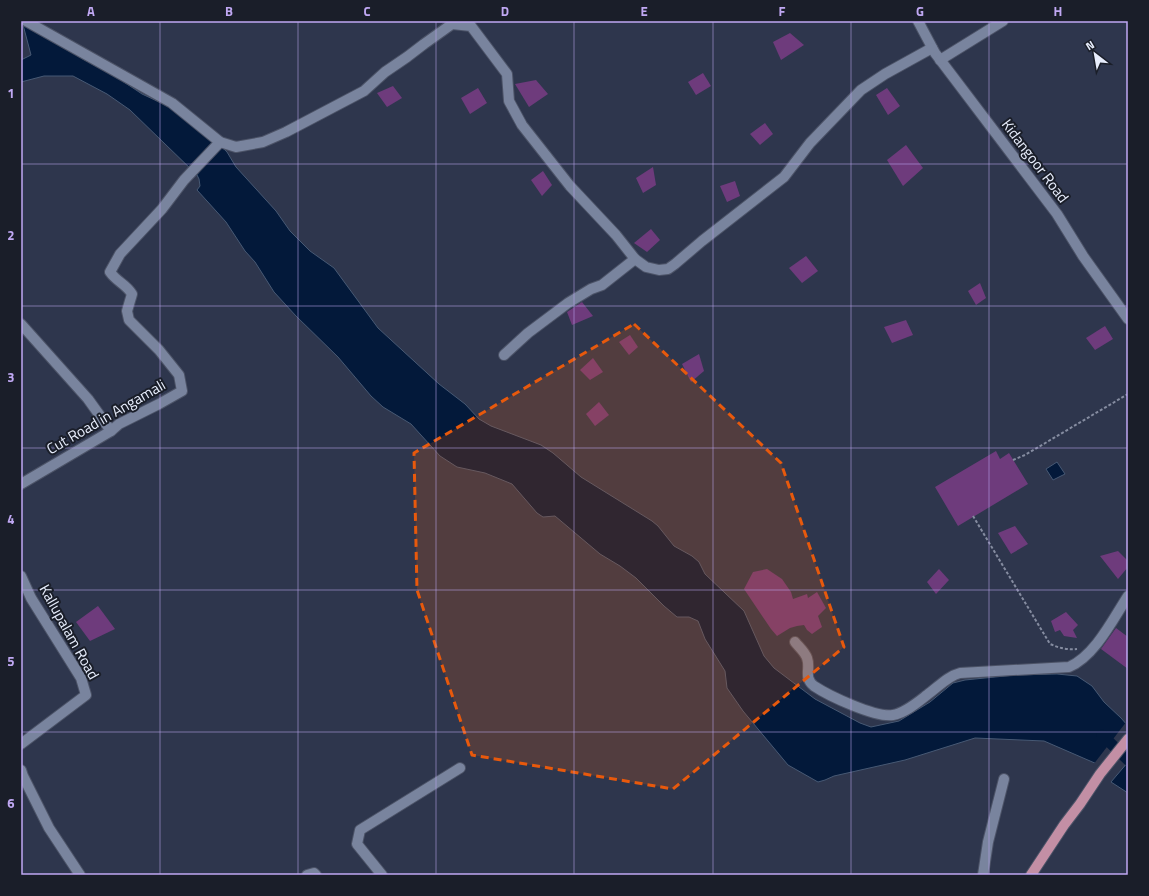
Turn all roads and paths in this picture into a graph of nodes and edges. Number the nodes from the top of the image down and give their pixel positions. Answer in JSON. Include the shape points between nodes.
{"nodes":[{"id":1,"x":26,"y":21,"type":"edge"},
{"id":2,"x":918,"y":21,"type":"edge"},
{"id":3,"x":1003,"y":21,"type":"edge"},
{"id":4,"x":932,"y":48,"type":"junction"},
{"id":5,"x":940,"y":60,"type":"junction"},
{"id":6,"x":220,"y":142,"type":"junction"},
{"id":7,"x":634,"y":259,"type":"junction"},
{"id":8,"x":1128,"y":319,"type":"edge"},
{"id":9,"x":21,"y":324,"type":"edge"},
{"id":10,"x":504,"y":355,"type":"dead end"},
{"id":11,"x":1128,"y":394,"type":"edge"},
{"id":12,"x":111,"y":431,"type":"junction"},
{"id":13,"x":1013,"y":460,"type":"dead end"},
{"id":14,"x":21,"y":484,"type":"edge"},
{"id":15,"x":974,"y":516,"type":"dead end"},
{"id":16,"x":21,"y":576,"type":"edge"},
{"id":17,"x":1128,"y":596,"type":"edge"},
{"id":18,"x":795,"y":642,"type":"dead end"},
{"id":19,"x":1094,"y":647,"type":"junction"},
{"id":20,"x":1128,"y":739,"type":"edge"},
{"id":21,"x":21,"y":744,"type":"edge"},
{"id":22,"x":460,"y":768,"type":"dead end"},
{"id":23,"x":21,"y":770,"type":"edge"},
{"id":24,"x":1004,"y":779,"type":"dead end"},
{"id":25,"x":1034,"y":873,"type":"edge"},
{"id":26,"x":80,"y":875,"type":"edge"},
{"id":27,"x":307,"y":875,"type":"edge"},
{"id":28,"x":316,"y":875,"type":"edge"},
{"id":29,"x":382,"y":875,"type":"edge"},
{"id":30,"x":983,"y":875,"type":"edge"}],
"edges":[{"from":1,"to":6,"type":"street","via":[[172,103]]},
{"from":2,"to":4,"type":"street","name":"Kidangoor Road"},
{"from":3,"to":5,"type":"street"},
{"from":4,"to":5,"type":"street","name":"Kidangoor Road"},
{"from":4,"to":7,"type":"street","via":[[861,90],[810,143],[784,177],[668,269],[646,267]]},
{"from":5,"to":8,"type":"street","name":"Kidangoor Road","via":[[1058,214],[1083,256]]},
{"from":6,"to":7,"type":"street","via":[[236,147],[263,142],[286,132],[364,91],[385,72],[452,24],[471,26],[507,74],[509,100],[522,125],[570,186],[616,235]]},
{"from":6,"to":12,"type":"street","name":"Cut Road in Angamali","via":[[120,254],[110,272],[115,279],[128,287],[132,294],[127,311],[129,320],[159,350],[179,375],[182,390],[119,424]]},
{"from":7,"to":10,"type":"street","via":[[602,285],[568,303]]},
{"from":9,"to":12,"type":"street","via":[[88,399]]},
{"from":11,"to":13,"type":"path"},
{"from":12,"to":14,"type":"street","name":"Cut Road in Angamali"},
{"from":15,"to":19,"type":"path","via":[[1050,644],[1070,650]]},
{"from":16,"to":21,"type":"street","name":"Kallupalam Road","via":[[31,598],[81,678],[86,696]]},
{"from":17,"to":19,"type":"street"},
{"from":18,"to":19,"type":"street","via":[[807,657],[810,683],[860,708],[887,716],[911,706],[960,672],[1069,667],[1083,659]]},
{"from":20,"to":25,"type":"main road","via":[[1064,825]]},
{"from":22,"to":29,"type":"street","via":[[360,830],[357,844]]},
{"from":23,"to":26,"type":"street","via":[[49,828]]},
{"from":24,"to":30,"type":"street","via":[[988,842]]},
{"from":27,"to":28,"type":"street"}]}
